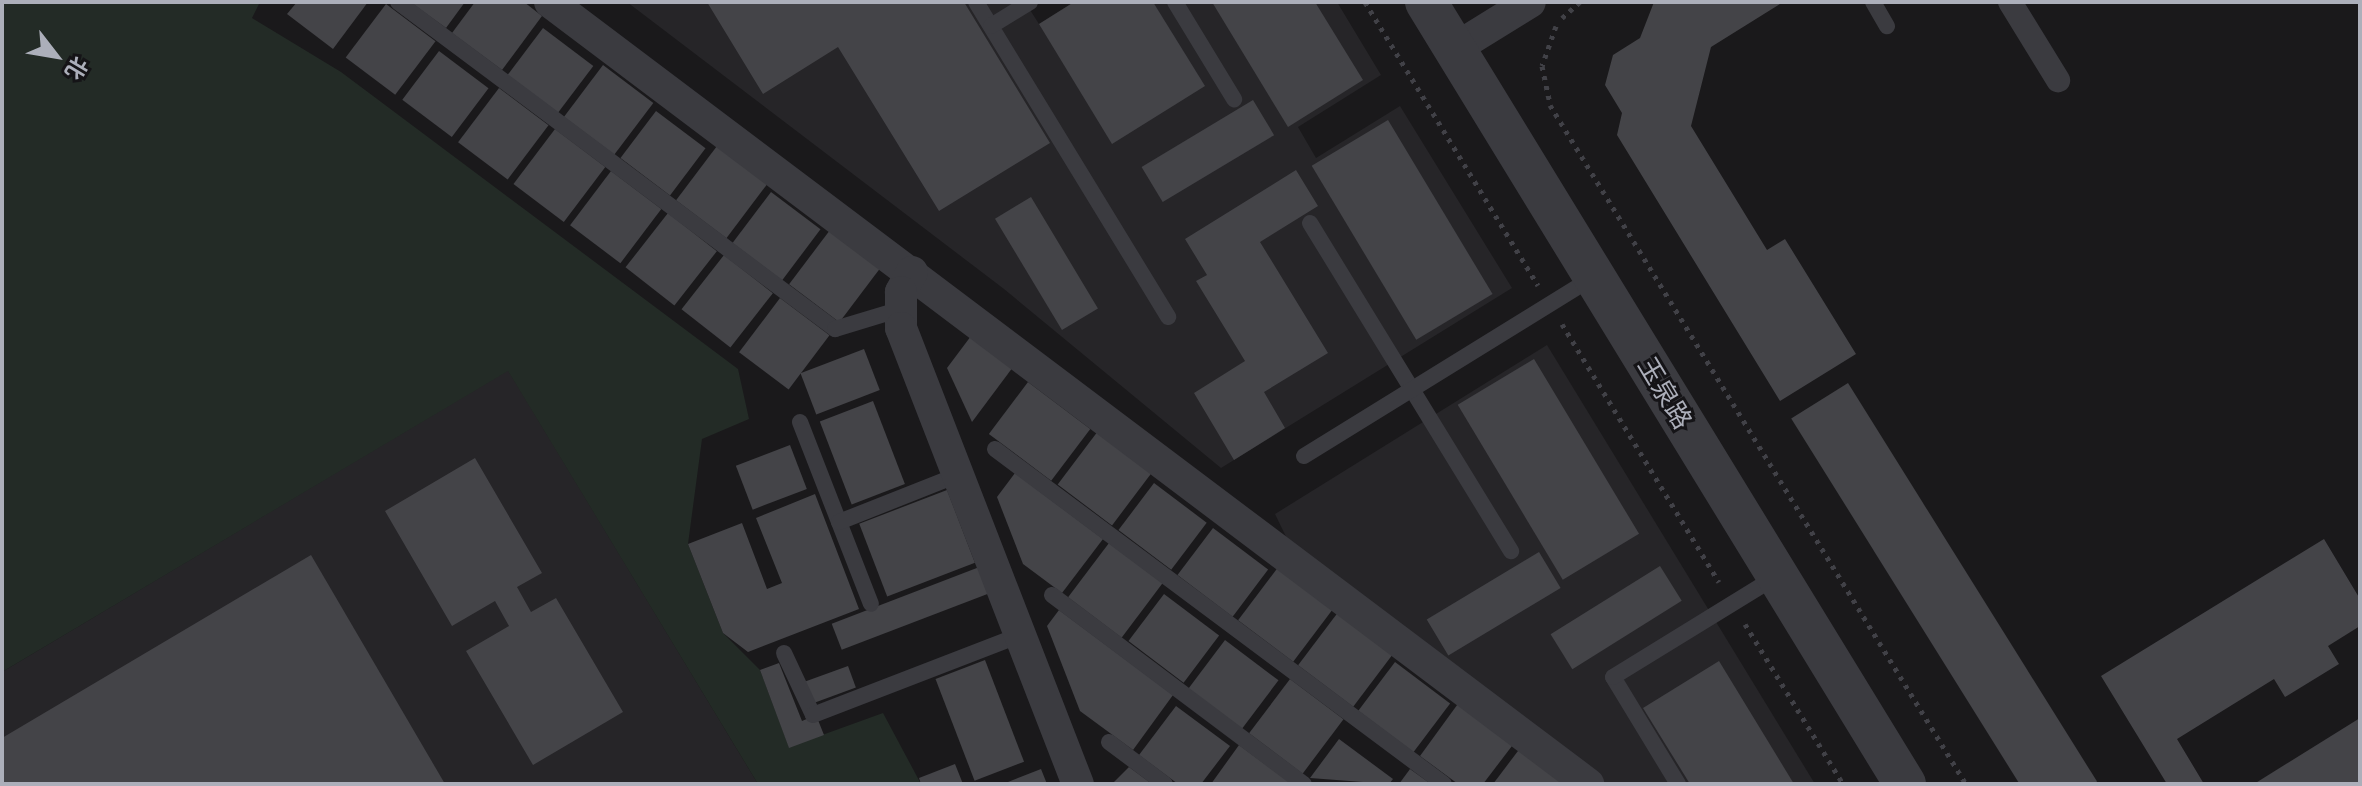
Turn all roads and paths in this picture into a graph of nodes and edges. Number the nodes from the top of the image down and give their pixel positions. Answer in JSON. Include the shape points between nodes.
{"nodes":[{"id":1,"x":398,"y":2,"type":"edge"},
{"id":2,"x":550,"y":2,"type":"edge"},
{"id":3,"x":976,"y":2,"type":"edge"},
{"id":4,"x":1030,"y":2,"type":"edge"},
{"id":5,"x":1175,"y":2,"type":"edge"},
{"id":6,"x":1365,"y":2,"type":"edge"},
{"id":7,"x":1426,"y":2,"type":"edge"},
{"id":8,"x":1530,"y":2,"type":"edge"},
{"id":9,"x":1580,"y":2,"type":"edge"},
{"id":10,"x":1873,"y":2,"type":"edge"},
{"id":11,"x":2010,"y":2,"type":"edge"},
{"id":12,"x":991,"y":26,"type":"junction"},
{"id":13,"x":1887,"y":26,"type":"dead end"},
{"id":14,"x":1454,"y":49,"type":"junction"},
{"id":15,"x":2058,"y":80,"type":"dead end"},
{"id":16,"x":1234,"y":99,"type":"dead end"},
{"id":17,"x":1310,"y":223,"type":"dead end"},
{"id":18,"x":912,"y":272,"type":"junction"},
{"id":19,"x":1594,"y":277,"type":"junction"},
{"id":20,"x":1550,"y":304,"type":"junction"},
{"id":21,"x":898,"y":310,"type":"junction"},
{"id":22,"x":1168,"y":317,"type":"dead end"},
{"id":23,"x":1412,"y":389,"type":"junction"},
{"id":24,"x":800,"y":422,"type":"dead end"},
{"id":25,"x":995,"y":449,"type":"dead end"},
{"id":26,"x":1304,"y":456,"type":"dead end"},
{"id":27,"x":958,"y":475,"type":"junction"},
{"id":28,"x":839,"y":522,"type":"junction"},
{"id":29,"x":1511,"y":551,"type":"dead end"},
{"id":30,"x":1777,"y":576,"type":"junction"},
{"id":31,"x":1052,"y":595,"type":"dead end"},
{"id":32,"x":871,"y":604,"type":"dead end"},
{"id":33,"x":1733,"y":604,"type":"junction"},
{"id":34,"x":1020,"y":635,"type":"junction"},
{"id":35,"x":784,"y":653,"type":"dead end"},
{"id":36,"x":1109,"y":742,"type":"dead end"},
{"id":37,"x":1078,"y":784,"type":"edge"},
{"id":38,"x":1165,"y":784,"type":"edge"},
{"id":39,"x":1304,"y":784,"type":"edge"},
{"id":40,"x":1444,"y":784,"type":"edge"},
{"id":41,"x":1588,"y":784,"type":"edge"},
{"id":42,"x":1678,"y":784,"type":"edge"},
{"id":43,"x":1843,"y":784,"type":"edge"},
{"id":44,"x":1905,"y":784,"type":"edge"},
{"id":45,"x":1966,"y":784,"type":"edge"}],
"edges":[{"from":1,"to":21,"type":"lane","via":[[835,329]]},
{"from":2,"to":18,"type":"street"},
{"from":3,"to":12,"type":"lane"},
{"from":4,"to":12,"type":"lane"},
{"from":5,"to":16,"type":"lane"},
{"from":6,"to":20,"type":"path"},
{"from":7,"to":14,"type":"street","name":"玉泉路"},
{"from":8,"to":14,"type":"street"},
{"from":9,"to":45,"type":"path","via":[[1546,46],[1550,105]]},
{"from":10,"to":13,"type":"lane"},
{"from":11,"to":15,"type":"street"},
{"from":12,"to":22,"type":"lane"},
{"from":14,"to":19,"type":"street","name":"玉泉路"},
{"from":17,"to":23,"type":"lane"},
{"from":18,"to":21,"type":"street"},
{"from":18,"to":41,"type":"street"},
{"from":19,"to":20,"type":"lane"},
{"from":19,"to":30,"type":"street","name":"玉泉路"},
{"from":20,"to":23,"type":"lane"},
{"from":20,"to":33,"type":"path"},
{"from":21,"to":27,"type":"street"},
{"from":23,"to":26,"type":"lane"},
{"from":23,"to":29,"type":"lane"},
{"from":24,"to":28,"type":"lane"},
{"from":25,"to":40,"type":"lane"},
{"from":27,"to":28,"type":"lane"},
{"from":27,"to":34,"type":"street"},
{"from":28,"to":32,"type":"lane"},
{"from":30,"to":33,"type":"lane"},
{"from":30,"to":44,"type":"street","name":"玉泉路"},
{"from":31,"to":39,"type":"lane"},
{"from":33,"to":42,"type":"lane","via":[[1613,677]]},
{"from":33,"to":43,"type":"path"},
{"from":34,"to":35,"type":"lane","via":[[813,715]]},
{"from":34,"to":37,"type":"street"},
{"from":36,"to":38,"type":"lane"}]}
